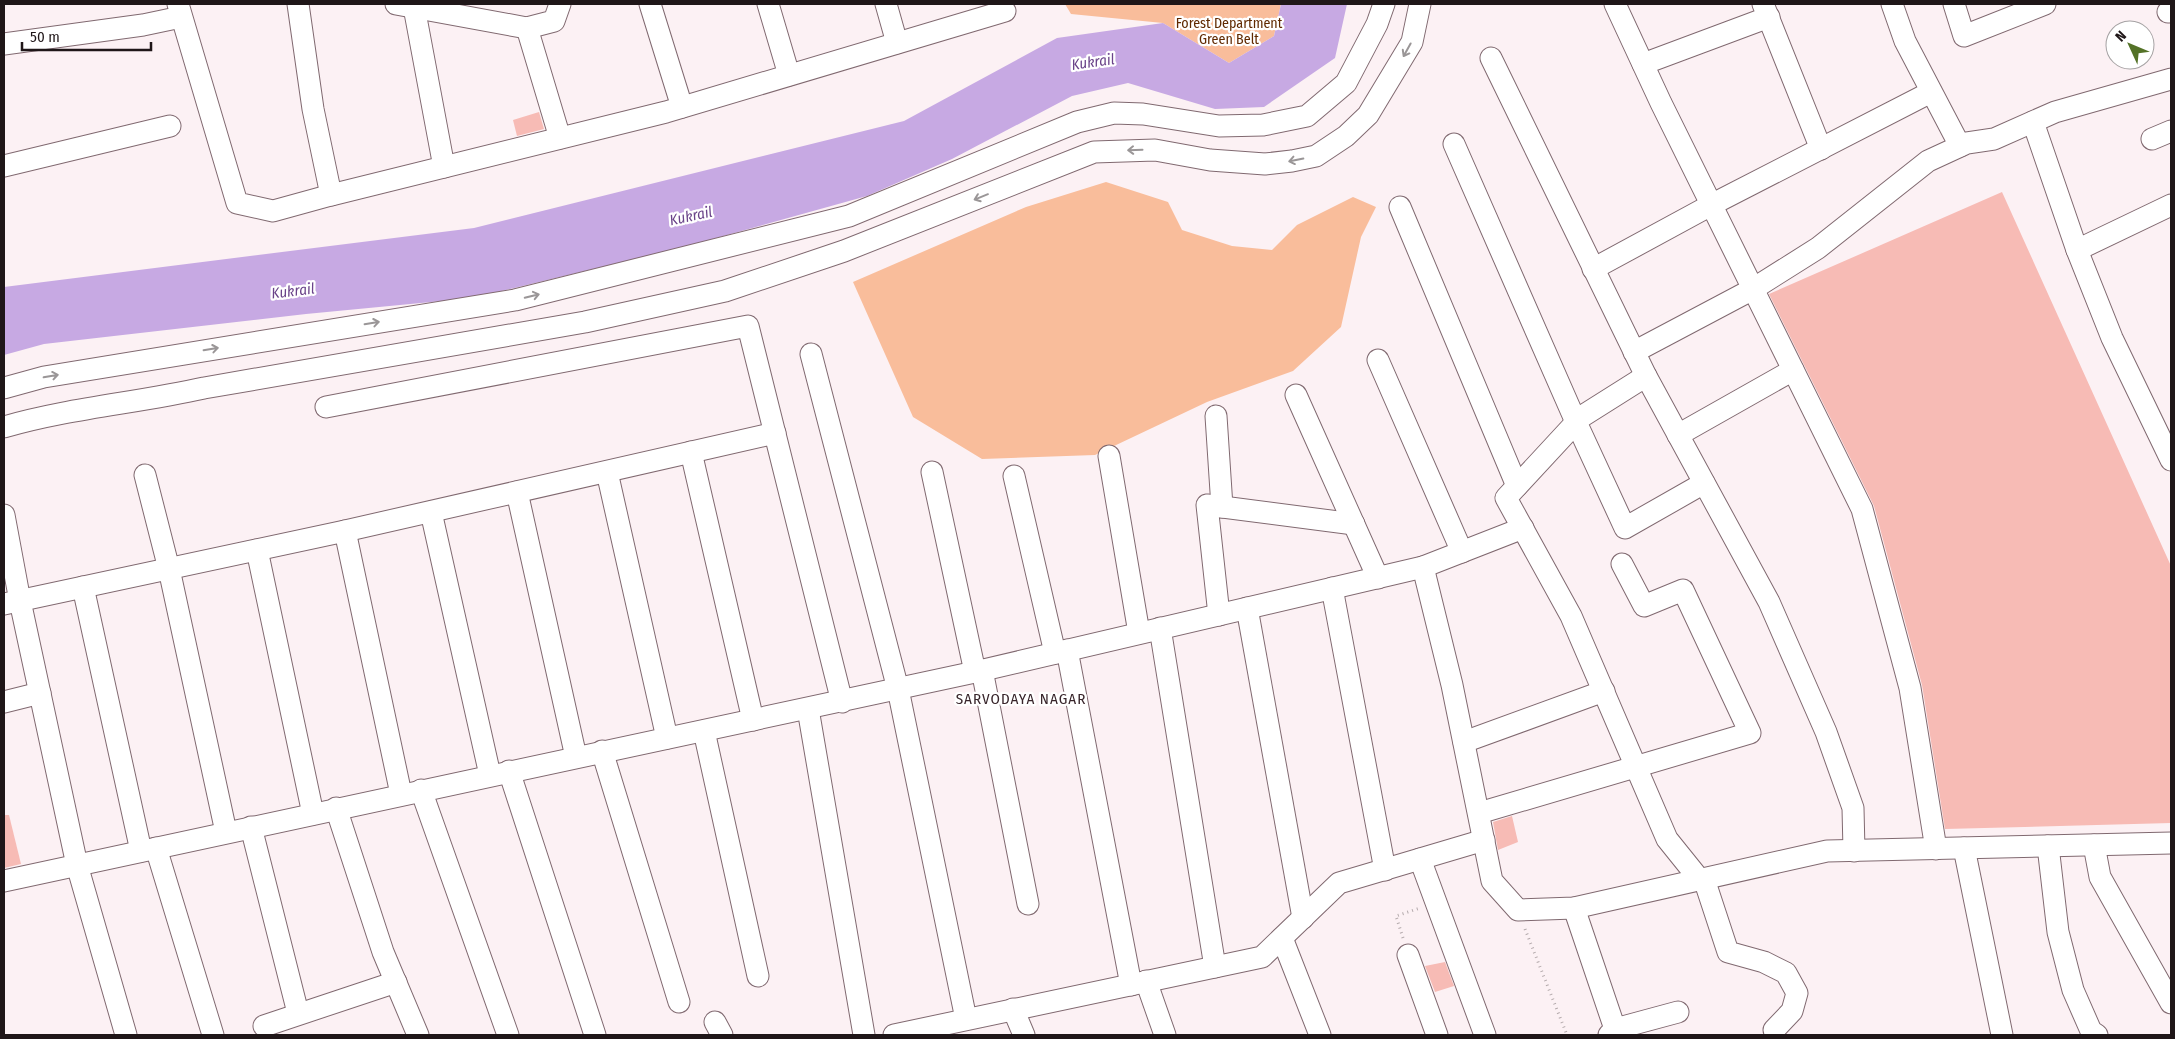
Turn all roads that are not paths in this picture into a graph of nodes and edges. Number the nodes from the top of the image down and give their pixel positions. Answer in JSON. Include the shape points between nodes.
{"nodes":[{"id":1,"x":298,"y":4,"type":"edge"},
{"id":2,"x":560,"y":4,"type":"edge"},
{"id":3,"x":650,"y":4,"type":"edge"},
{"id":4,"x":768,"y":4,"type":"edge"},
{"id":5,"x":886,"y":4,"type":"edge"},
{"id":6,"x":1384,"y":4,"type":"edge"},
{"id":7,"x":1420,"y":4,"type":"edge"},
{"id":8,"x":1615,"y":4,"type":"edge"},
{"id":9,"x":1892,"y":4,"type":"edge"},
{"id":10,"x":1954,"y":4,"type":"edge"},
{"id":11,"x":2045,"y":4,"type":"edge"},
{"id":12,"x":405,"y":5,"type":"edge"},
{"id":13,"x":180,"y":10,"type":"edge"},
{"id":14,"x":1005,"y":11,"type":"dead end"},
{"id":15,"x":1766,"y":11,"type":"edge"},
{"id":16,"x":527,"y":28,"type":"junction"},
{"id":17,"x":897,"y":43,"type":"junction"},
{"id":18,"x":4,"y":44,"type":"edge"},
{"id":19,"x":1491,"y":58,"type":"dead end"},
{"id":20,"x":1643,"y":64,"type":"junction"},
{"id":21,"x":789,"y":75,"type":"junction"},
{"id":22,"x":2171,"y":79,"type":"edge"},
{"id":23,"x":1931,"y":92,"type":"junction"},
{"id":24,"x":682,"y":107,"type":"junction"},
{"id":25,"x":2033,"y":122,"type":"junction"},
{"id":26,"x":170,"y":126,"type":"dead end"},
{"id":27,"x":560,"y":138,"type":"junction"},
{"id":28,"x":1454,"y":144,"type":"dead end"},
{"id":29,"x":1960,"y":146,"type":"junction"},
{"id":30,"x":1821,"y":149,"type":"junction"},
{"id":31,"x":4,"y":166,"type":"edge"},
{"id":32,"x":444,"y":167,"type":"junction"},
{"id":33,"x":331,"y":195,"type":"junction"},
{"id":34,"x":1711,"y":205,"type":"junction"},
{"id":35,"x":2171,"y":205,"type":"edge"},
{"id":36,"x":1400,"y":207,"type":"dead end"},
{"id":37,"x":2076,"y":250,"type":"junction"},
{"id":38,"x":1594,"y":269,"type":"junction"},
{"id":39,"x":1753,"y":289,"type":"junction"},
{"id":40,"x":1634,"y":352,"type":"junction"},
{"id":41,"x":811,"y":354,"type":"dead end"},
{"id":42,"x":1378,"y":360,"type":"dead end"},
{"id":43,"x":1793,"y":370,"type":"junction"},
{"id":44,"x":1646,"y":376,"type":"junction"},
{"id":45,"x":4,"y":388,"type":"edge"},
{"id":46,"x":1296,"y":395,"type":"dead end"},
{"id":47,"x":326,"y":407,"type":"dead end"},
{"id":48,"x":1216,"y":416,"type":"dead end"},
{"id":49,"x":1576,"y":422,"type":"junction"},
{"id":50,"x":4,"y":427,"type":"edge"},
{"id":51,"x":774,"y":433,"type":"junction"},
{"id":52,"x":1678,"y":435,"type":"junction"},
{"id":53,"x":691,"y":452,"type":"junction"},
{"id":54,"x":1109,"y":456,"type":"dead end"},
{"id":55,"x":2171,"y":460,"type":"edge"},
{"id":56,"x":607,"y":472,"type":"junction"},
{"id":57,"x":932,"y":472,"type":"dead end"},
{"id":58,"x":146,"y":476,"type":"dead end"},
{"id":59,"x":1014,"y":476,"type":"dead end"},
{"id":60,"x":1704,"y":482,"type":"junction"},
{"id":61,"x":1517,"y":486,"type":"junction"},
{"id":62,"x":517,"y":492,"type":"junction"},
{"id":63,"x":1222,"y":507,"type":"junction"},
{"id":64,"x":431,"y":512,"type":"junction"},
{"id":65,"x":4,"y":515,"type":"edge"},
{"id":66,"x":1354,"y":524,"type":"junction"},
{"id":67,"x":1523,"y":528,"type":"junction"},
{"id":68,"x":345,"y":531,"type":"junction"},
{"id":69,"x":257,"y":550,"type":"junction"},
{"id":70,"x":1462,"y":552,"type":"junction"},
{"id":71,"x":1622,"y":564,"type":"dead end"},
{"id":72,"x":1422,"y":567,"type":"junction"},
{"id":73,"x":169,"y":569,"type":"junction"},
{"id":74,"x":1378,"y":578,"type":"junction"},
{"id":75,"x":83,"y":587,"type":"junction"},
{"id":76,"x":1332,"y":588,"type":"junction"},
{"id":77,"x":12,"y":602,"type":"edge"},
{"id":78,"x":1247,"y":608,"type":"junction"},
{"id":79,"x":1219,"y":615,"type":"junction"},
{"id":80,"x":1160,"y":628,"type":"junction"},
{"id":81,"x":1139,"y":633,"type":"junction"},
{"id":82,"x":1061,"y":652,"type":"junction"},
{"id":83,"x":979,"y":671,"type":"junction"},
{"id":84,"x":898,"y":690,"type":"junction"},
{"id":85,"x":1604,"y":691,"type":"junction"},
{"id":86,"x":40,"y":694,"type":"junction"},
{"id":87,"x":4,"y":702,"type":"edge"},
{"id":88,"x":842,"y":702,"type":"junction"},
{"id":89,"x":808,"y":709,"type":"junction"},
{"id":90,"x":753,"y":720,"type":"junction"},
{"id":91,"x":704,"y":730,"type":"junction"},
{"id":92,"x":667,"y":738,"type":"junction"},
{"id":93,"x":1464,"y":742,"type":"junction"},
{"id":94,"x":602,"y":752,"type":"junction"},
{"id":95,"x":576,"y":757,"type":"junction"},
{"id":96,"x":1636,"y":766,"type":"junction"},
{"id":97,"x":500,"y":773,"type":"junction"},
{"id":98,"x":411,"y":792,"type":"junction"},
{"id":99,"x":336,"y":808,"type":"junction"},
{"id":100,"x":1479,"y":813,"type":"junction"},
{"id":101,"x":313,"y":814,"type":"junction"},
{"id":102,"x":250,"y":827,"type":"junction"},
{"id":103,"x":226,"y":832,"type":"junction"},
{"id":104,"x":1484,"y":840,"type":"junction"},
{"id":105,"x":2171,"y":844,"type":"edge"},
{"id":106,"x":2094,"y":845,"type":"junction"},
{"id":107,"x":2048,"y":846,"type":"junction"},
{"id":108,"x":1964,"y":848,"type":"junction"},
{"id":109,"x":148,"y":849,"type":"junction"},
{"id":110,"x":1936,"y":849,"type":"junction"},
{"id":111,"x":1854,"y":851,"type":"junction"},
{"id":112,"x":1420,"y":859,"type":"junction"},
{"id":113,"x":77,"y":865,"type":"junction"},
{"id":114,"x":1385,"y":870,"type":"junction"},
{"id":115,"x":1702,"y":880,"type":"junction"},
{"id":116,"x":4,"y":881,"type":"edge"},
{"id":117,"x":1028,"y":904,"type":"dead end"},
{"id":118,"x":1574,"y":908,"type":"junction"},
{"id":119,"x":1303,"y":918,"type":"junction"},
{"id":120,"x":1282,"y":938,"type":"junction"},
{"id":121,"x":1408,"y":955,"type":"road end"},
{"id":122,"x":1215,"y":967,"type":"junction"},
{"id":123,"x":758,"y":976,"type":"dead end"},
{"id":124,"x":396,"y":982,"type":"junction"},
{"id":125,"x":1138,"y":983,"type":"junction"},
{"id":126,"x":679,"y":1002,"type":"dead end"},
{"id":127,"x":2171,"y":1003,"type":"edge"},
{"id":128,"x":1013,"y":1009,"type":"junction"},
{"id":129,"x":1678,"y":1012,"type":"dead end"},
{"id":130,"x":298,"y":1013,"type":"junction"},
{"id":131,"x":966,"y":1019,"type":"junction"},
{"id":132,"x":264,"y":1026,"type":"dead end"},
{"id":133,"x":1774,"y":1030,"type":"dead end"},
{"id":134,"x":1612,"y":1032,"type":"edge"},
{"id":135,"x":126,"y":1035,"type":"edge"},
{"id":136,"x":213,"y":1035,"type":"edge"},
{"id":137,"x":418,"y":1035,"type":"edge"},
{"id":138,"x":508,"y":1035,"type":"edge"},
{"id":139,"x":595,"y":1035,"type":"edge"},
{"id":140,"x":864,"y":1035,"type":"edge"},
{"id":141,"x":894,"y":1035,"type":"edge"},
{"id":142,"x":1024,"y":1035,"type":"edge"},
{"id":143,"x":1165,"y":1035,"type":"edge"},
{"id":144,"x":1320,"y":1035,"type":"edge"},
{"id":145,"x":1437,"y":1035,"type":"edge"},
{"id":146,"x":1485,"y":1035,"type":"edge"},
{"id":147,"x":2002,"y":1035,"type":"edge"},
{"id":148,"x":2096,"y":1035,"type":"edge"}],
"edges":[{"from":1,"to":33,"type":"street","via":[[313,109]]},
{"from":2,"to":16,"type":"street","via":[[554,21]]},
{"from":3,"to":24,"type":"street"},
{"from":4,"to":21,"type":"street"},
{"from":5,"to":17,"type":"street"},
{"from":45,"to":6,"type":"street","one_way":true,"via":[[44,377],[515,300],[849,216],[1077,122],[1114,112],[1218,126],[1263,126],[1307,116],[1346,83]]},
{"from":7,"to":50,"type":"street","one_way":true,"via":[[1412,42],[1368,115],[1346,136],[1316,156],[1265,164],[1210,160],[1155,150],[1094,152],[861,244],[724,291],[585,322],[161,398],[46,415]]},
{"from":8,"to":20,"type":"street"},
{"from":9,"to":23,"type":"street","via":[[1905,42]]},
{"from":10,"to":11,"type":"street","via":[[1964,36]]},
{"from":12,"to":16,"type":"street"},
{"from":12,"to":32,"type":"street"},
{"from":13,"to":18,"type":"street","via":[[143,25]]},
{"from":13,"to":33,"type":"street","via":[[237,203],[273,211]]},
{"from":14,"to":17,"type":"street"},
{"from":15,"to":20,"type":"street"},
{"from":15,"to":30,"type":"street"},
{"from":16,"to":27,"type":"street"},
{"from":17,"to":21,"type":"street"},
{"from":19,"to":38,"type":"street"},
{"from":20,"to":34,"type":"street"},
{"from":21,"to":24,"type":"street"},
{"from":22,"to":25,"type":"street","via":[[2055,112]]},
{"from":23,"to":29,"type":"street"},
{"from":23,"to":30,"type":"street"},
{"from":24,"to":27,"type":"street"},
{"from":25,"to":29,"type":"street","via":[[1994,139],[1967,142]]},
{"from":25,"to":37,"type":"street"},
{"from":26,"to":31,"type":"street"},
{"from":27,"to":32,"type":"street"},
{"from":28,"to":49,"type":"street"},
{"from":29,"to":39,"type":"street","via":[[1928,161],[1818,248]]},
{"from":30,"to":34,"type":"street"},
{"from":32,"to":33,"type":"street"},
{"from":34,"to":38,"type":"street"},
{"from":34,"to":39,"type":"street"},
{"from":35,"to":37,"type":"street"},
{"from":36,"to":61,"type":"street"},
{"from":37,"to":55,"type":"street","via":[[2112,338]]},
{"from":38,"to":40,"type":"street"},
{"from":39,"to":40,"type":"street"},
{"from":39,"to":43,"type":"street"},
{"from":40,"to":44,"type":"street"},
{"from":41,"to":84,"type":"street"},
{"from":42,"to":70,"type":"street"},
{"from":43,"to":52,"type":"street"},
{"from":43,"to":110,"type":"street","via":[[1862,508],[1910,688]]},
{"from":44,"to":49,"type":"street"},
{"from":44,"to":52,"type":"street"},
{"from":46,"to":66,"type":"street"},
{"from":47,"to":51,"type":"street","via":[[748,326]]},
{"from":48,"to":63,"type":"street"},
{"from":49,"to":60,"type":"street","via":[[1625,528]]},
{"from":49,"to":61,"type":"street"},
{"from":51,"to":53,"type":"street"},
{"from":51,"to":88,"type":"street"},
{"from":52,"to":60,"type":"street"},
{"from":53,"to":56,"type":"street"},
{"from":53,"to":90,"type":"street"},
{"from":54,"to":81,"type":"street"},
{"from":56,"to":62,"type":"street"},
{"from":56,"to":92,"type":"street"},
{"from":57,"to":83,"type":"street"},
{"from":58,"to":73,"type":"street"},
{"from":59,"to":82,"type":"street"},
{"from":60,"to":111,"type":"street","via":[[1769,602],[1826,732],[1853,808]]},
{"from":61,"to":67,"type":"street","via":[[1506,498]]},
{"from":62,"to":64,"type":"street"},
{"from":62,"to":95,"type":"street"},
{"from":63,"to":66,"type":"street"},
{"from":63,"to":79,"type":"street","via":[[1207,505]]},
{"from":64,"to":68,"type":"street"},
{"from":64,"to":97,"type":"street"},
{"from":65,"to":77,"type":"street"},
{"from":66,"to":74,"type":"street"},
{"from":67,"to":70,"type":"street"},
{"from":67,"to":85,"type":"street","via":[[1571,616]]},
{"from":68,"to":69,"type":"street"},
{"from":68,"to":98,"type":"street"},
{"from":69,"to":73,"type":"street"},
{"from":69,"to":101,"type":"street"},
{"from":70,"to":72,"type":"street"},
{"from":71,"to":96,"type":"street","via":[[1644,606],[1683,590],[1750,733]]},
{"from":72,"to":74,"type":"street"},
{"from":72,"to":93,"type":"street"},
{"from":73,"to":75,"type":"street"},
{"from":73,"to":103,"type":"street"},
{"from":74,"to":76,"type":"street"},
{"from":75,"to":77,"type":"street"},
{"from":75,"to":109,"type":"street"},
{"from":76,"to":78,"type":"street"},
{"from":76,"to":114,"type":"street"},
{"from":77,"to":86,"type":"street"},
{"from":78,"to":79,"type":"street"},
{"from":78,"to":119,"type":"street"},
{"from":79,"to":80,"type":"street"},
{"from":80,"to":81,"type":"street"},
{"from":80,"to":122,"type":"street"},
{"from":81,"to":82,"type":"street"},
{"from":82,"to":83,"type":"street"},
{"from":82,"to":125,"type":"street"},
{"from":83,"to":84,"type":"street"},
{"from":83,"to":117,"type":"street"},
{"from":84,"to":88,"type":"street"},
{"from":84,"to":131,"type":"street"},
{"from":85,"to":93,"type":"street"},
{"from":85,"to":96,"type":"street"},
{"from":86,"to":87,"type":"street"},
{"from":86,"to":113,"type":"street"},
{"from":88,"to":89,"type":"street"},
{"from":89,"to":90,"type":"street"},
{"from":89,"to":140,"type":"street"},
{"from":90,"to":91,"type":"street"},
{"from":91,"to":92,"type":"street"},
{"from":91,"to":123,"type":"street"},
{"from":92,"to":94,"type":"street"},
{"from":93,"to":100,"type":"street"},
{"from":94,"to":95,"type":"street"},
{"from":94,"to":126,"type":"street"},
{"from":95,"to":97,"type":"street"},
{"from":96,"to":100,"type":"street"},
{"from":96,"to":115,"type":"street","via":[[1667,839]]},
{"from":97,"to":98,"type":"street"},
{"from":97,"to":139,"type":"street"},
{"from":98,"to":99,"type":"street"},
{"from":98,"to":138,"type":"street"},
{"from":99,"to":101,"type":"street"},
{"from":99,"to":124,"type":"street","via":[[383,952]]},
{"from":100,"to":104,"type":"street"},
{"from":101,"to":102,"type":"street"},
{"from":102,"to":103,"type":"street"},
{"from":102,"to":130,"type":"street"},
{"from":103,"to":109,"type":"street"},
{"from":104,"to":112,"type":"street"},
{"from":104,"to":118,"type":"street","via":[[1492,881],[1518,910]]},
{"from":105,"to":106,"type":"street"},
{"from":106,"to":107,"type":"street"},
{"from":106,"to":127,"type":"street","via":[[2100,876]]},
{"from":107,"to":108,"type":"street"},
{"from":107,"to":148,"type":"street","via":[[2060,940],[2074,990],[2091,1031]]},
{"from":108,"to":110,"type":"street"},
{"from":108,"to":147,"type":"street"},
{"from":109,"to":113,"type":"street"},
{"from":109,"to":136,"type":"street"},
{"from":110,"to":111,"type":"street"},
{"from":111,"to":115,"type":"street","via":[[1828,851]]},
{"from":112,"to":114,"type":"street"},
{"from":112,"to":146,"type":"street"},
{"from":113,"to":116,"type":"street"},
{"from":113,"to":135,"type":"street"},
{"from":114,"to":119,"type":"street","via":[[1339,883]]},
{"from":115,"to":118,"type":"street"},
{"from":115,"to":133,"type":"street","via":[[1728,952],[1764,962],[1786,973],[1797,993],[1792,1011]]},
{"from":118,"to":134,"type":"street"},
{"from":119,"to":120,"type":"street"},
{"from":120,"to":122,"type":"street","via":[[1262,957]]},
{"from":120,"to":144,"type":"street"},
{"from":121,"to":145,"type":"street"},
{"from":122,"to":125,"type":"street"},
{"from":124,"to":130,"type":"street"},
{"from":124,"to":137,"type":"street"},
{"from":125,"to":128,"type":"street"},
{"from":125,"to":143,"type":"street"},
{"from":128,"to":131,"type":"street"},
{"from":128,"to":142,"type":"street"},
{"from":129,"to":134,"type":"street"},
{"from":130,"to":132,"type":"street"},
{"from":131,"to":141,"type":"street"}]}
